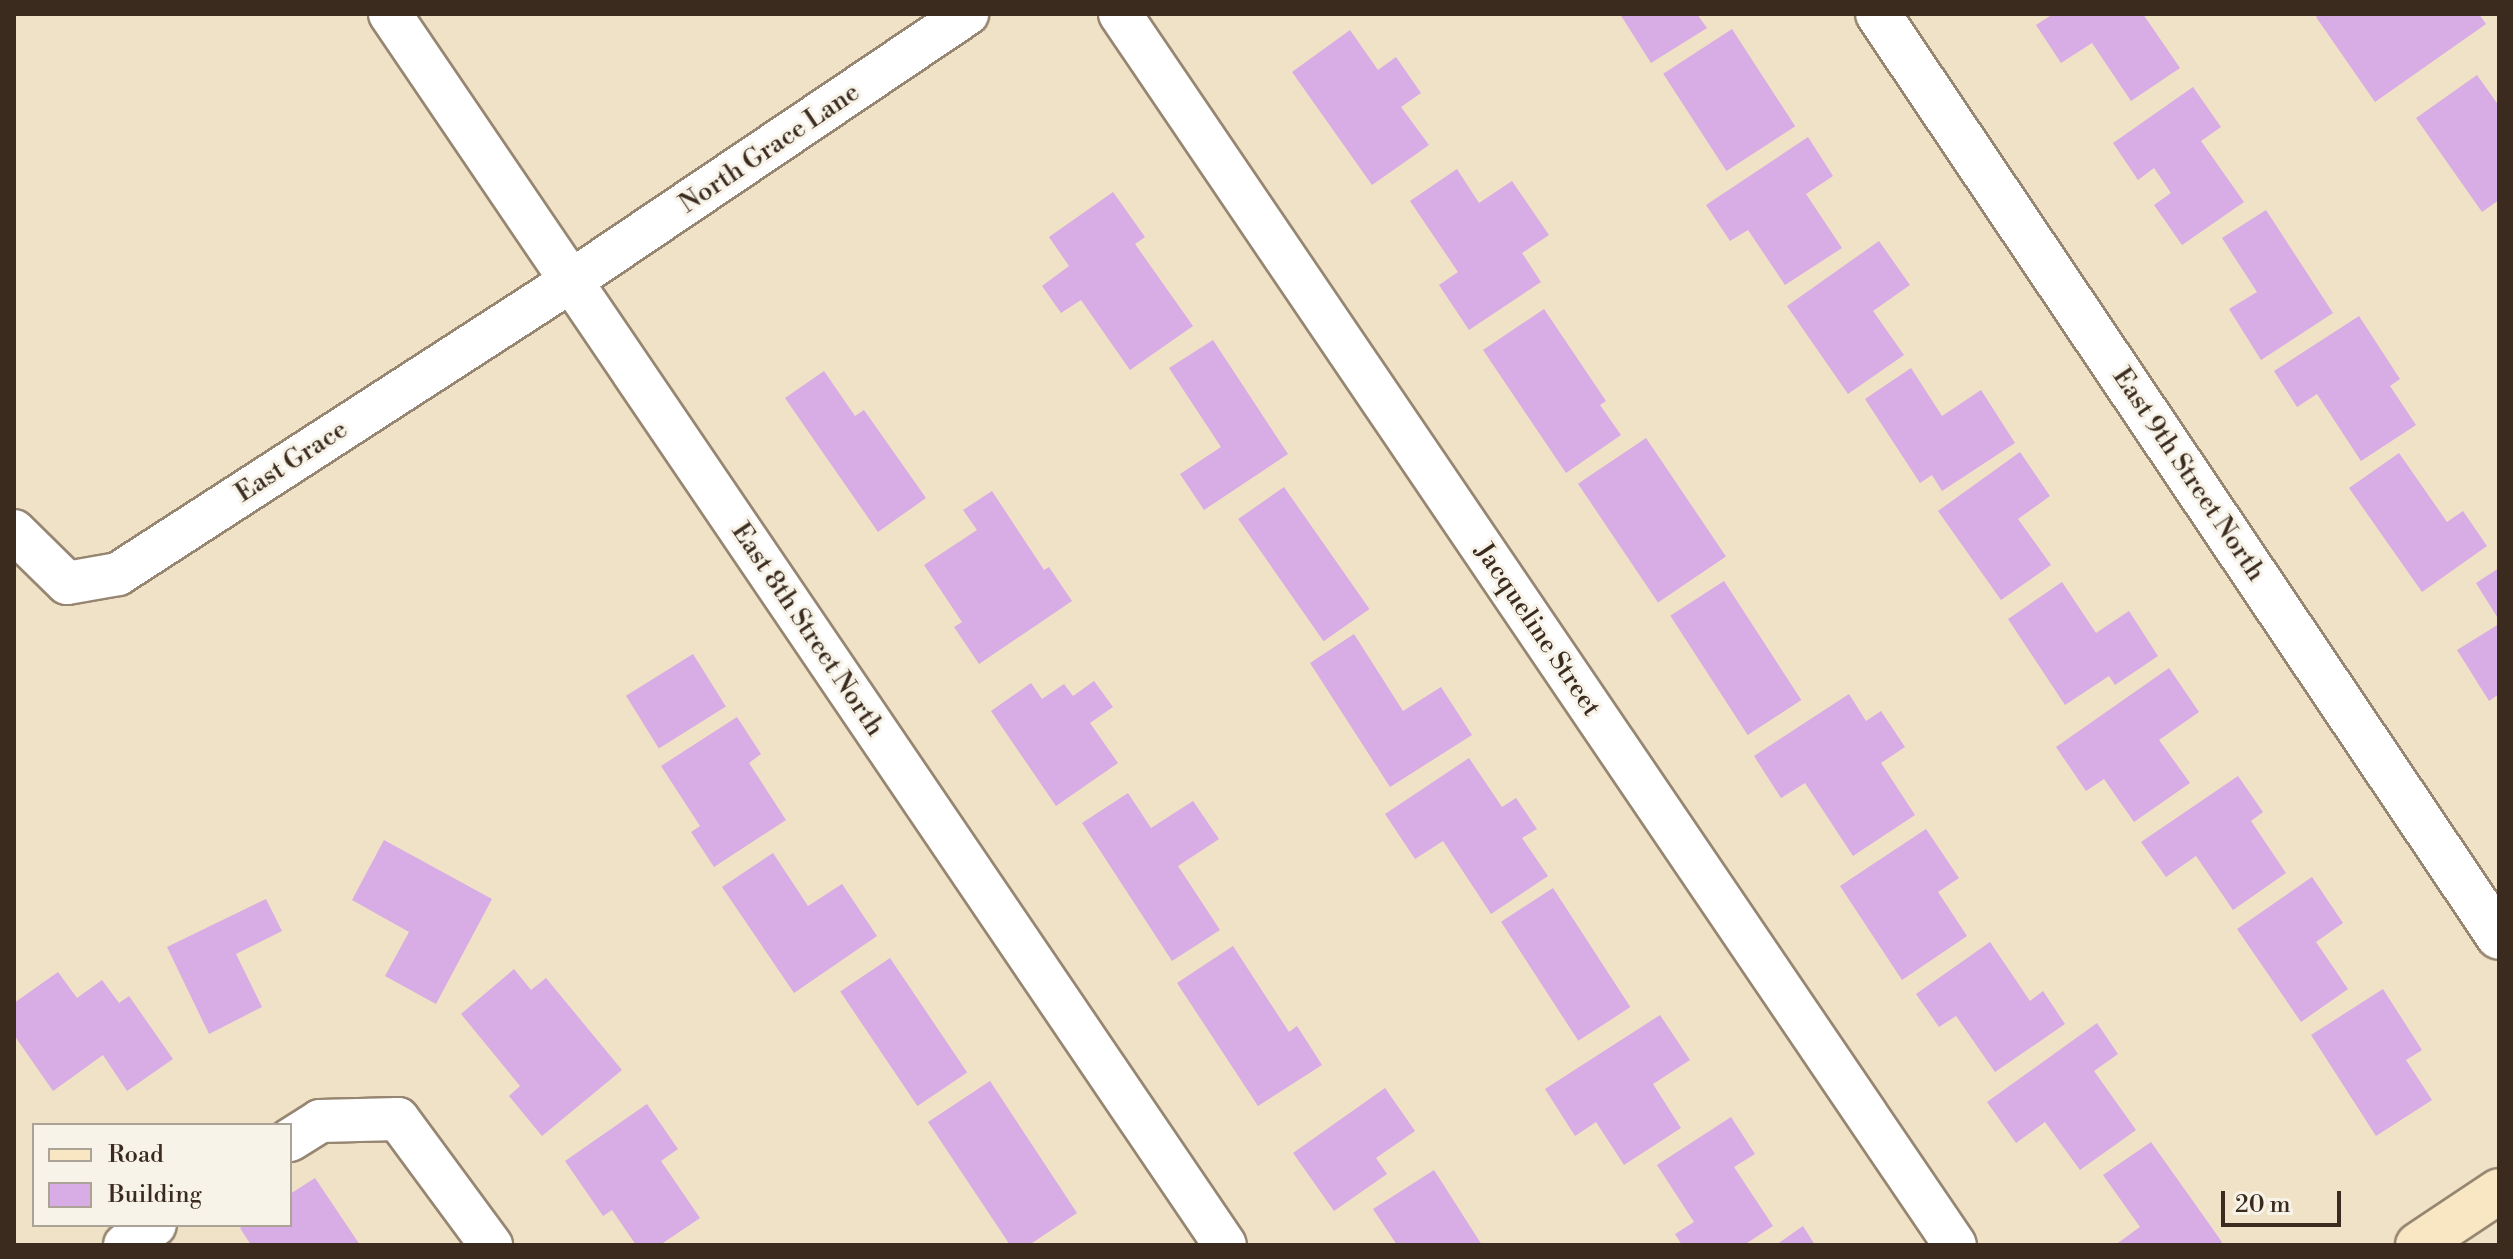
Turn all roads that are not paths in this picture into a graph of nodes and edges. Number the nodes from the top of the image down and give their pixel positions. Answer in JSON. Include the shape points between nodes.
{"nodes":[{"id":1,"x":390,"y":14,"type":"edge"},
{"id":2,"x":967,"y":14,"type":"edge"},
{"id":3,"x":1120,"y":14,"type":"edge"},
{"id":4,"x":1878,"y":14,"type":"edge"},
{"id":5,"x":571,"y":281,"type":"junction"},
{"id":6,"x":14,"y":531,"type":"edge"},
{"id":7,"x":2499,"y":937,"type":"edge"},
{"id":8,"x":292,"y":1139,"type":"edge"},
{"id":9,"x":2499,"y":1191,"type":"edge"},
{"id":10,"x":152,"y":1227,"type":"edge"},
{"id":11,"x":125,"y":1245,"type":"edge"},
{"id":12,"x":491,"y":1245,"type":"edge"},
{"id":13,"x":1225,"y":1245,"type":"edge"},
{"id":14,"x":1955,"y":1245,"type":"edge"},
{"id":15,"x":2418,"y":1245,"type":"edge"}],
"edges":[{"from":1,"to":5,"type":"street","name":"East 8th Street North"},
{"from":2,"to":5,"type":"street","name":"North Grace Lane"},
{"from":3,"to":14,"type":"street","name":"Jacqueline Street"},
{"from":4,"to":7,"type":"street","name":"East 9th Street North"},
{"from":5,"to":6,"type":"street","name":"East Grace","via":[[118,574],[67,583]]},
{"from":5,"to":13,"type":"street","name":"East 8th Street North"},
{"from":8,"to":12,"type":"street","via":[[320,1121],[398,1119]]},
{"from":9,"to":15,"type":"main road"},
{"from":10,"to":11,"type":"street"}]}
